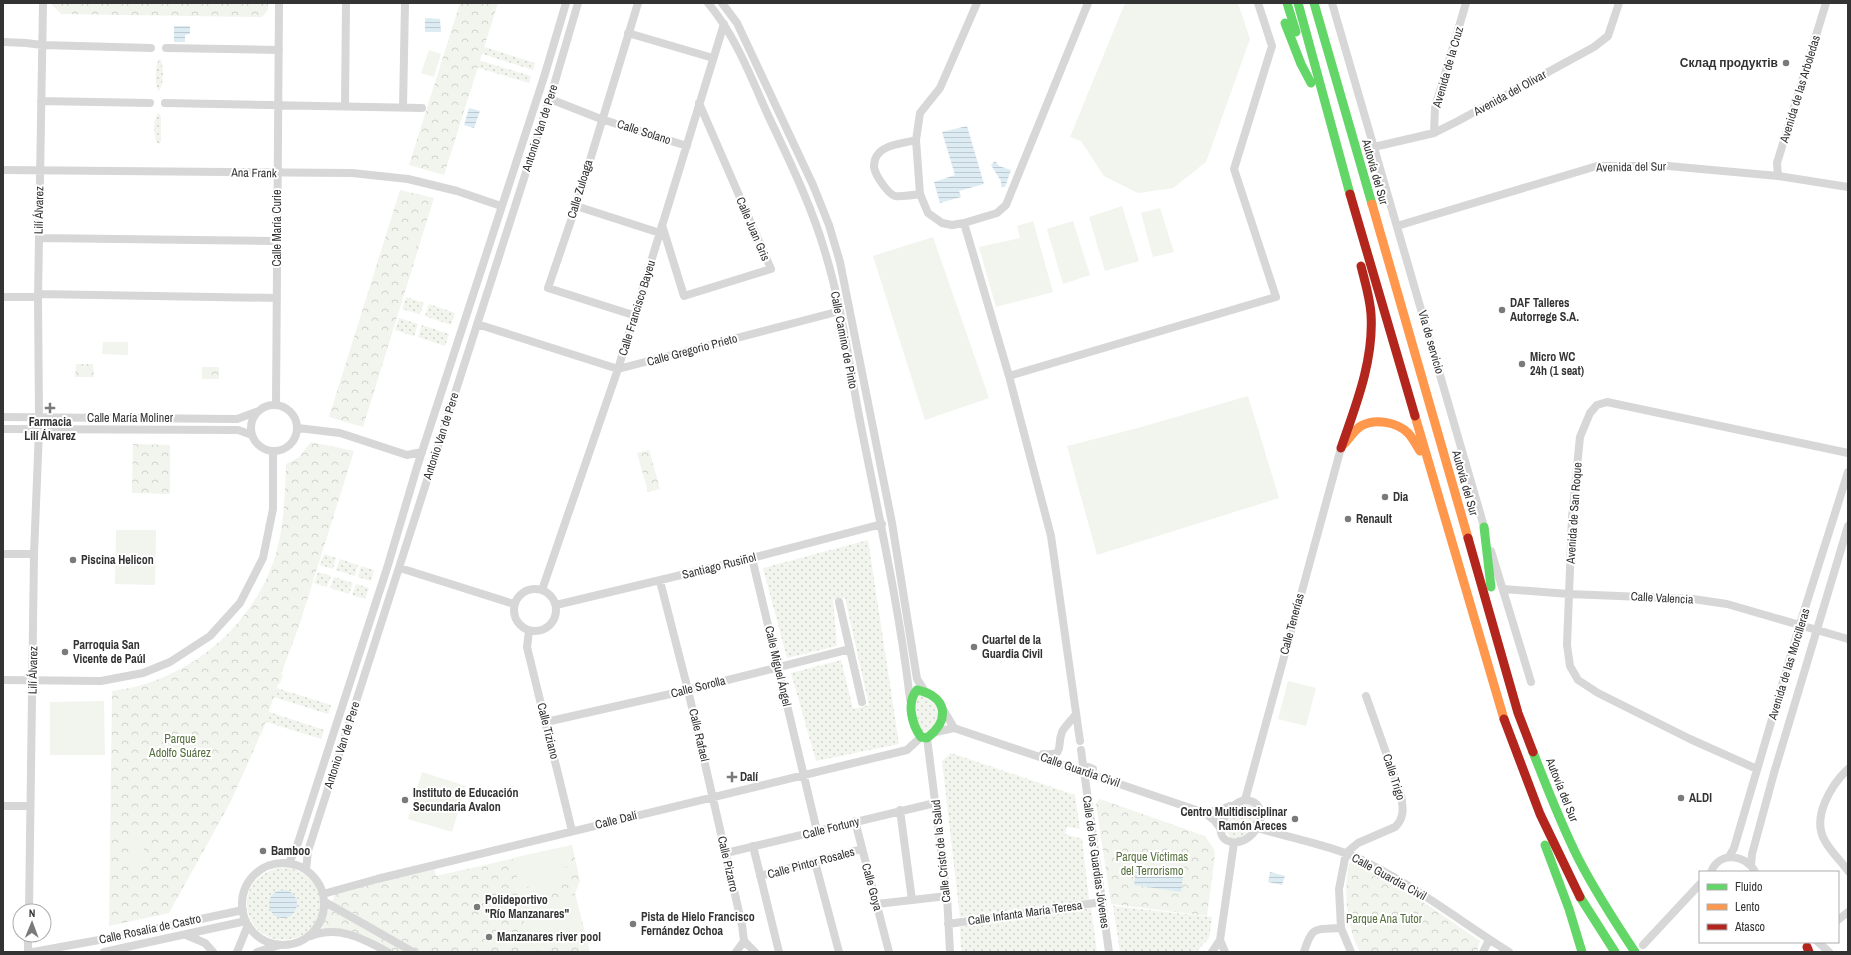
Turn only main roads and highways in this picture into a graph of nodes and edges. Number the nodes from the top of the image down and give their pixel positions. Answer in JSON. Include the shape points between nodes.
{"nodes":[{"id":1,"x":1278,"y":3,"type":"edge"},
{"id":2,"x":1287,"y":3,"type":"edge"},
{"id":3,"x":1298,"y":3,"type":"edge"},
{"id":4,"x":1314,"y":3,"type":"edge"},
{"id":5,"x":1311,"y":82,"type":"junction"},
{"id":6,"x":1325,"y":100,"type":"junction"},
{"id":7,"x":1348,"y":187,"type":"junction"},
{"id":8,"x":1354,"y":241,"type":"dead end"},
{"id":9,"x":1358,"y":255,"type":"dead end"},
{"id":10,"x":1428,"y":463,"type":"junction"},
{"id":11,"x":1484,"y":528,"type":"road end"},
{"id":12,"x":1518,"y":713,"type":"junction"},
{"id":13,"x":936,"y":732,"type":"joint"},
{"id":14,"x":1525,"y":779,"type":"junction"},
{"id":15,"x":1582,"y":952,"type":"edge"},
{"id":16,"x":1615,"y":952,"type":"edge"},
{"id":17,"x":1635,"y":952,"type":"edge"}],
"edges":[{"from":1,"to":5,"type":"main road","via":[[1301,64]]},
{"from":2,"to":5,"type":"main road"},
{"from":3,"to":6,"type":"main road"},
{"from":4,"to":12,"type":"main road","name":"Autovía del Sur"},
{"from":5,"to":6,"type":"main road"},
{"from":6,"to":7,"type":"main road"},
{"from":7,"to":8,"type":"main road"},
{"from":7,"to":10,"type":"main road"},
{"from":9,"to":10,"type":"main road","via":[[1370,305],[1370,342],[1364,372],[1341,448],[1364,426],[1392,424],[1402,427],[1410,434]]},
{"from":10,"to":14,"type":"main road","via":[[1506,726]]},
{"from":11,"to":12,"type":"main road","via":[[1488,571],[1515,678]]},
{"from":12,"to":17,"type":"main road","name":"Autovía del Sur","via":[[1572,845],[1588,877]]},
{"from":13,"to":13,"type":"main road","via":[[941,725],[943,709],[936,697],[924,690],[917,690],[910,699],[915,729],[924,738]]},
{"from":14,"to":15,"type":"main road","via":[[1530,807],[1569,909]]},
{"from":14,"to":16,"type":"main road","via":[[1554,845],[1586,906]]}]}
